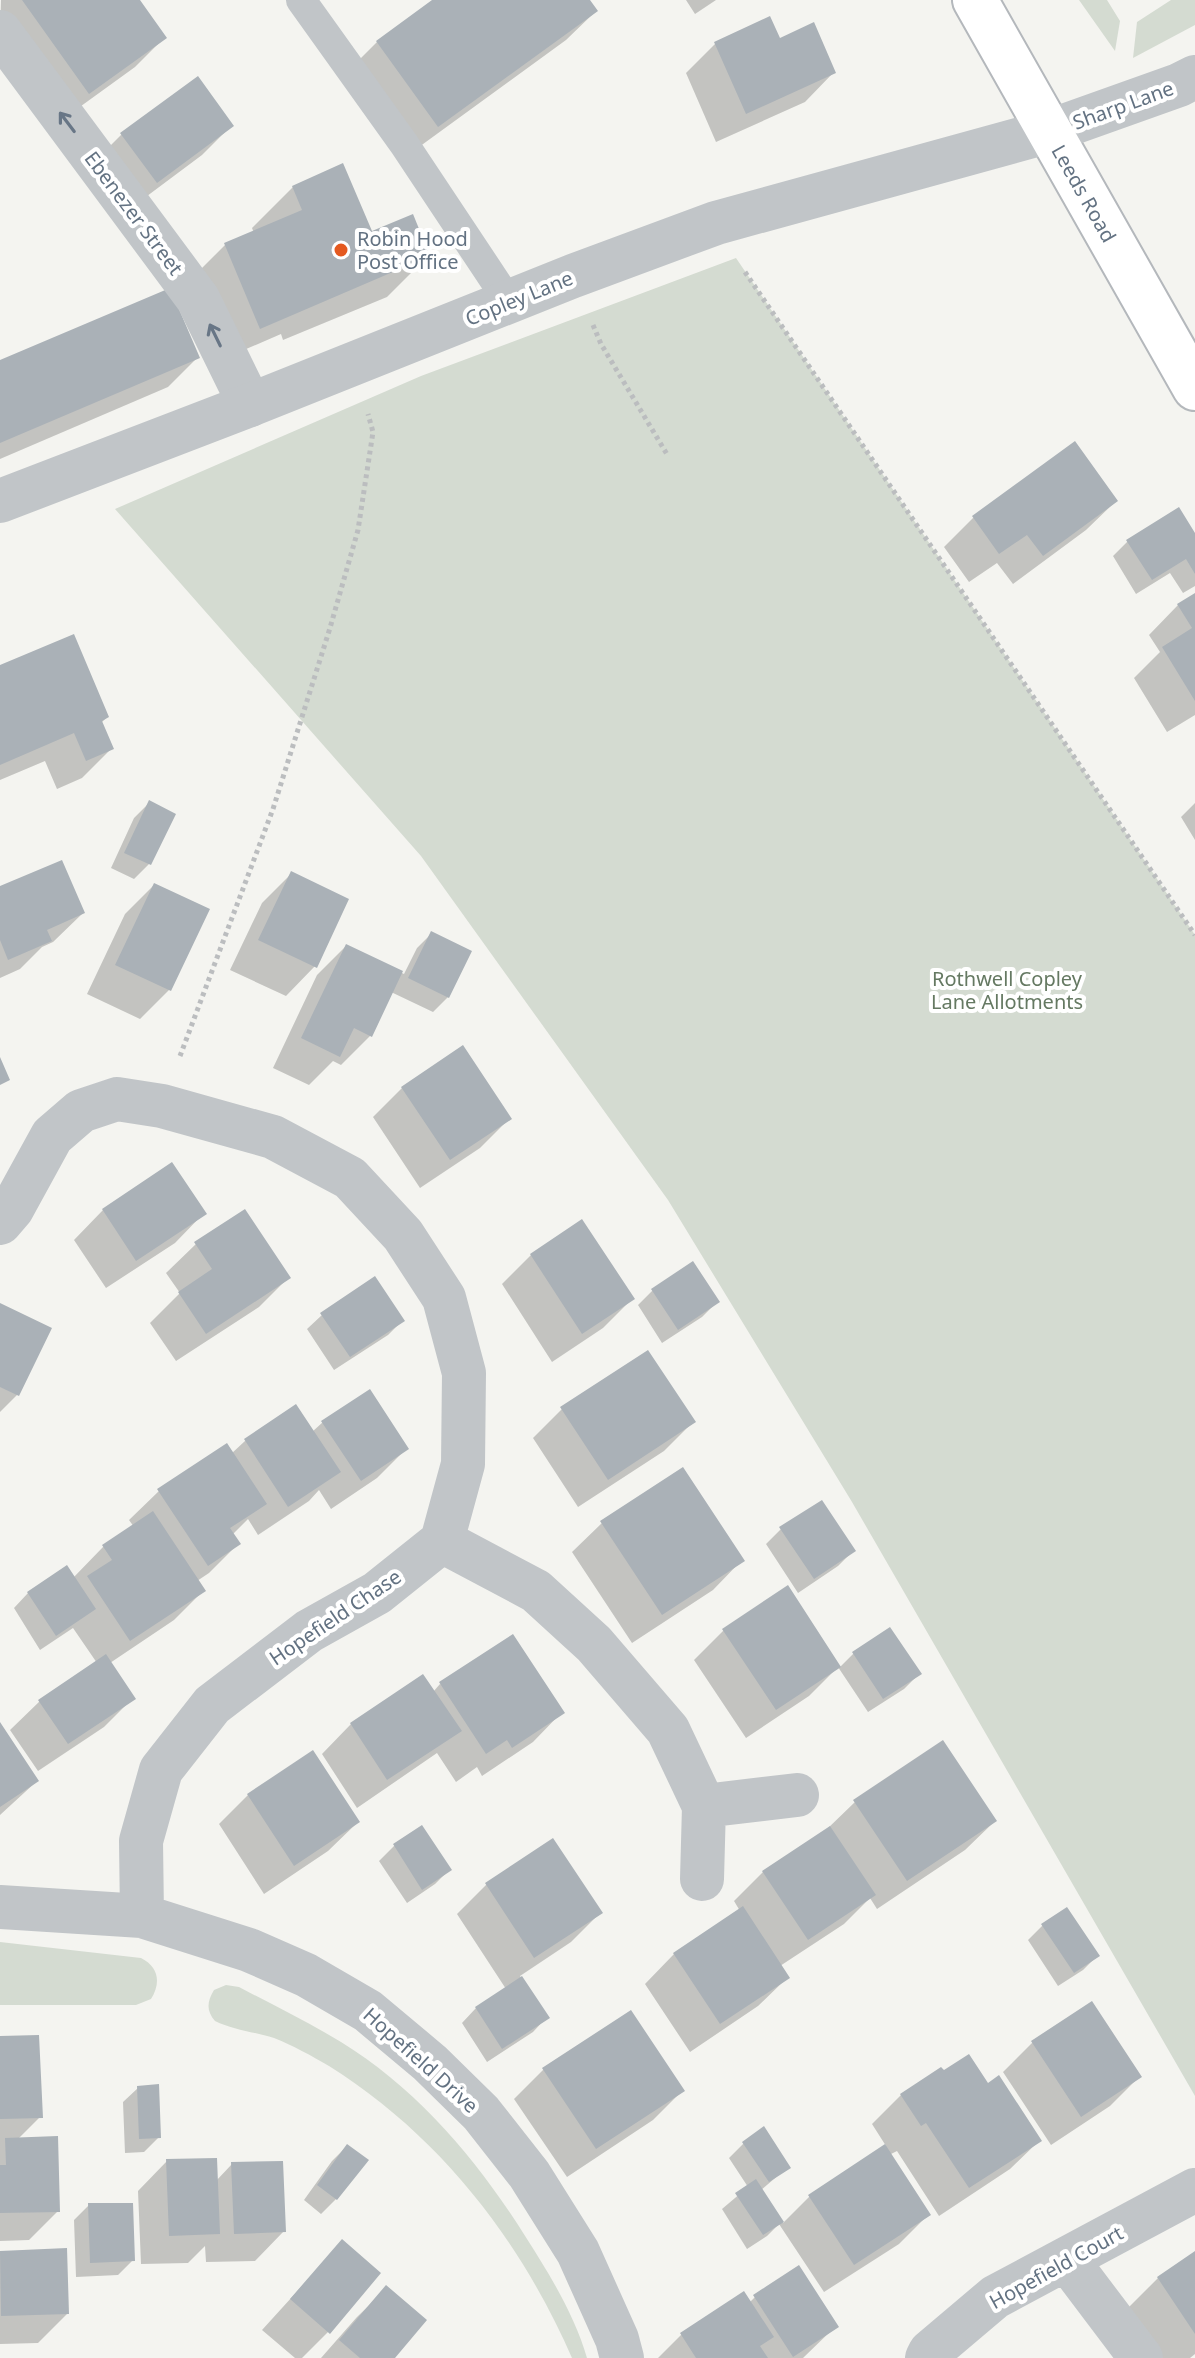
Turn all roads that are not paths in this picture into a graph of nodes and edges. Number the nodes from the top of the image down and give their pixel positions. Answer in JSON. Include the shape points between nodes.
{"nodes":[{"id":1,"x":301,"y":0,"type":"edge"},
{"id":2,"x":975,"y":0,"type":"edge"},
{"id":3,"x":0,"y":32,"type":"edge"},
{"id":4,"x":1195,"y":77,"type":"edge"},
{"id":5,"x":1050,"y":131,"type":"junction"},
{"id":6,"x":509,"y":302,"type":"junction"},
{"id":7,"x":1195,"y":388,"type":"edge"},
{"id":8,"x":250,"y":405,"type":"junction"},
{"id":9,"x":0,"y":501,"type":"edge"},
{"id":10,"x":0,"y":1223,"type":"edge"},
{"id":11,"x":442,"y":1541,"type":"junction"},
{"id":12,"x":797,"y":1795,"type":"dead end"},
{"id":13,"x":704,"y":1806,"type":"junction"},
{"id":14,"x":702,"y":1879,"type":"dead end"},
{"id":15,"x":0,"y":1907,"type":"edge"},
{"id":16,"x":142,"y":1916,"type":"junction"},
{"id":17,"x":1195,"y":2190,"type":"edge"},
{"id":18,"x":1067,"y":2260,"type":"junction"},
{"id":19,"x":622,"y":2358,"type":"edge"},
{"id":20,"x":927,"y":2358,"type":"edge"},
{"id":21,"x":1141,"y":2358,"type":"edge"}],
"edges":[{"from":1,"to":6,"type":"lane"},
{"from":2,"to":5,"type":"main road","name":"Leeds Road"},
{"from":8,"to":3,"type":"street","name":"Ebenezer Street","one_way":true,"via":[[198,299]]},
{"from":4,"to":5,"type":"street","name":"Sharp Lane"},
{"from":5,"to":6,"type":"street","name":"Copley Lane","via":[[716,223]]},
{"from":5,"to":7,"type":"main road","name":"Leeds Road"},
{"from":6,"to":8,"type":"street","name":"Copley Lane"},
{"from":8,"to":9,"type":"street","name":"Copley Lane"},
{"from":10,"to":11,"type":"street","via":[[52,1136],[81,1111],[117,1099],[273,1137],[350,1178],[403,1235],[444,1298],[464,1373],[463,1464]]},
{"from":11,"to":13,"type":"street","via":[[536,1591],[594,1644],[668,1730]]},
{"from":11,"to":16,"type":"street","name":"Hopefield Chase","via":[[377,1593],[309,1631],[212,1705],[161,1770],[141,1841]]},
{"from":12,"to":13,"type":"street"},
{"from":13,"to":14,"type":"street"},
{"from":15,"to":16,"type":"street","name":"Hopefield Drive"},
{"from":16,"to":19,"type":"street","name":"Hopefield Drive","via":[[249,1950],[306,1975],[368,2011],[430,2063],[481,2113],[529,2174],[578,2252]]},
{"from":17,"to":18,"type":"street","name":"Hopefield Court"},
{"from":18,"to":20,"type":"street","name":"Hopefield Court","via":[[995,2297]]},
{"from":18,"to":21,"type":"street"}]}
